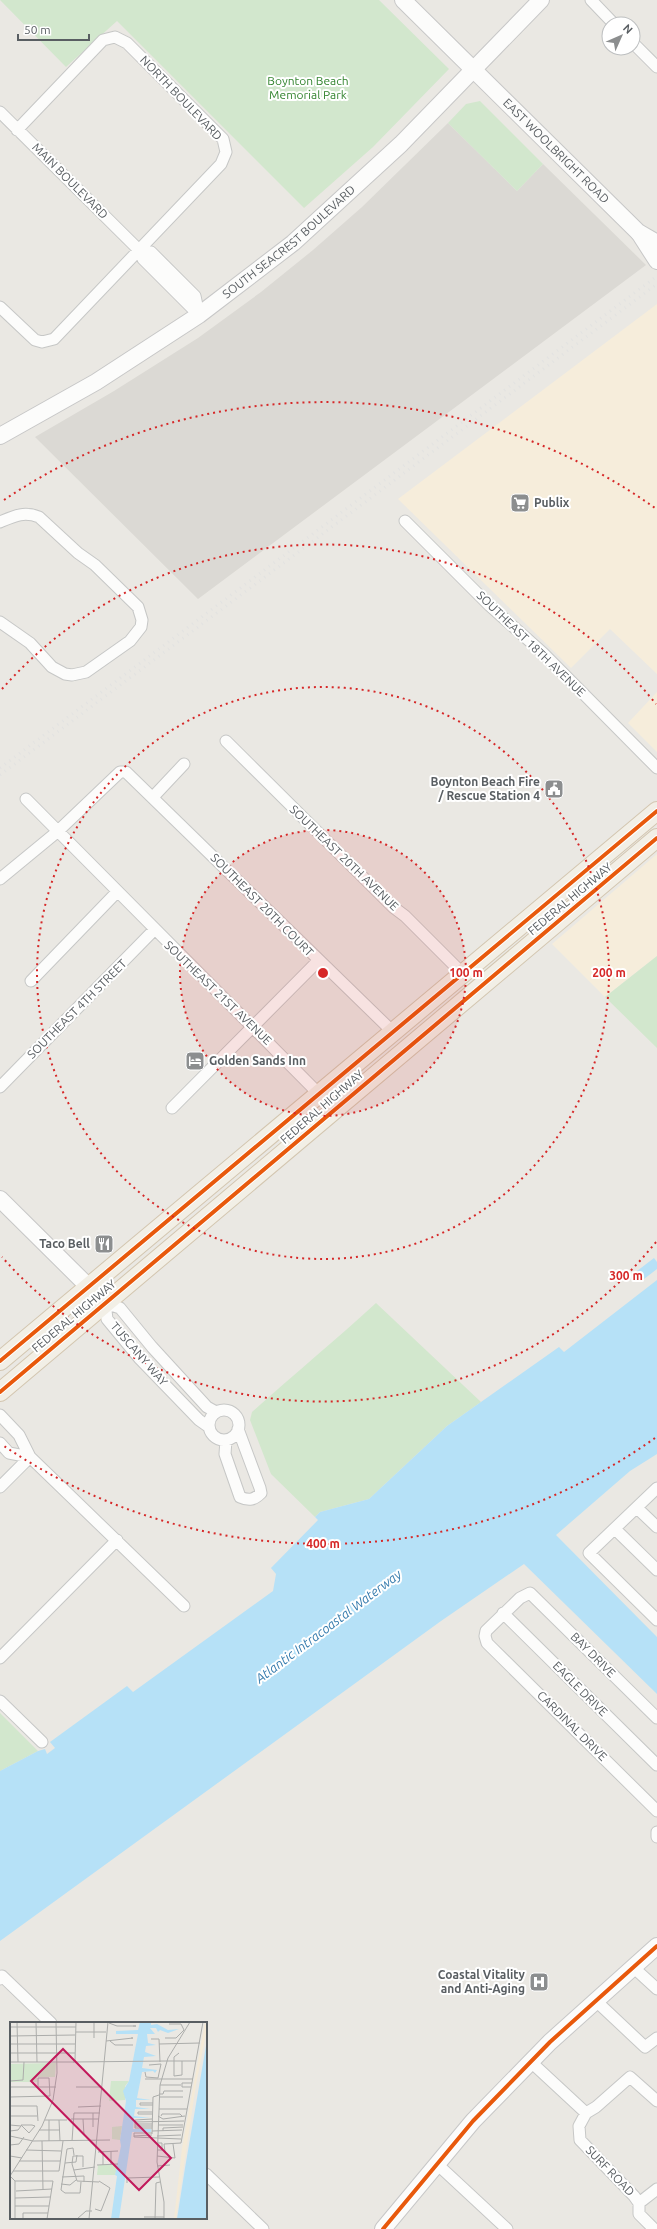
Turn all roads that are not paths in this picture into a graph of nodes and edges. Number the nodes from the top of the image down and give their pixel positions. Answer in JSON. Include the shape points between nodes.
{"nodes":[{"id":1,"x":403,"y":0,"type":"edge"},
{"id":2,"x":541,"y":0,"type":"edge"},
{"id":3,"x":591,"y":0,"type":"edge"},
{"id":4,"x":606,"y":16,"type":"edge"},
{"id":5,"x":641,"y":51,"type":"edge"},
{"id":6,"x":657,"y":67,"type":"edge"},
{"id":7,"x":473,"y":69,"type":"junction"},
{"id":8,"x":0,"y":112,"type":"edge"},
{"id":9,"x":17,"y":130,"type":"junction"},
{"id":10,"x":638,"y":232,"type":"junction"},
{"id":11,"x":657,"y":243,"type":"edge"},
{"id":12,"x":139,"y":250,"type":"junction"},
{"id":13,"x":657,"y":262,"type":"edge"},
{"id":14,"x":0,"y":307,"type":"edge"},
{"id":15,"x":200,"y":315,"type":"junction"},
{"id":16,"x":0,"y":436,"type":"edge"},
{"id":17,"x":404,"y":521,"type":"dead end"},
{"id":18,"x":0,"y":522,"type":"edge"},
{"id":19,"x":0,"y":622,"type":"edge"},
{"id":20,"x":226,"y":741,"type":"dead end"},
{"id":21,"x":184,"y":764,"type":"dead end"},
{"id":22,"x":657,"y":768,"type":"edge"},
{"id":23,"x":153,"y":797,"type":"junction"},
{"id":24,"x":26,"y":799,"type":"dead end"},
{"id":25,"x":657,"y":811,"type":"edge"},
{"id":26,"x":57,"y":832,"type":"junction"},
{"id":27,"x":657,"y":838,"type":"edge"},
{"id":28,"x":0,"y":879,"type":"edge"},
{"id":29,"x":117,"y":892,"type":"junction"},
{"id":30,"x":154,"y":930,"type":"junction"},
{"id":31,"x":319,"y":960,"type":"junction"},
{"id":32,"x":463,"y":974,"type":"junction"},
{"id":33,"x":31,"y":981,"type":"dead end"},
{"id":34,"x":252,"y":1025,"type":"junction"},
{"id":35,"x":393,"y":1032,"type":"junction"},
{"id":36,"x":334,"y":1082,"type":"junction"},
{"id":37,"x":0,"y":1087,"type":"edge"},
{"id":38,"x":319,"y":1094,"type":"junction"},
{"id":39,"x":338,"y":1106,"type":"junction"},
{"id":40,"x":172,"y":1108,"type":"dead end"},
{"id":41,"x":252,"y":1181,"type":"junction"},
{"id":42,"x":0,"y":1199,"type":"edge"},
{"id":43,"x":90,"y":1286,"type":"junction"},
{"id":44,"x":105,"y":1303,"type":"junction"},
{"id":45,"x":0,"y":1362,"type":"edge"},
{"id":46,"x":0,"y":1392,"type":"edge"},
{"id":47,"x":216,"y":1412,"type":"junction"},
{"id":48,"x":0,"y":1415,"type":"edge"},
{"id":49,"x":209,"y":1427,"type":"junction"},
{"id":50,"x":238,"y":1429,"type":"junction"},
{"id":51,"x":226,"y":1440,"type":"junction"},
{"id":52,"x":0,"y":1443,"type":"edge"},
{"id":53,"x":30,"y":1457,"type":"junction"},
{"id":54,"x":0,"y":1488,"type":"edge"},
{"id":55,"x":657,"y":1488,"type":"edge"},
{"id":56,"x":637,"y":1508,"type":"junction"},
{"id":57,"x":657,"y":1527,"type":"edge"},
{"id":58,"x":614,"y":1529,"type":"junction"},
{"id":59,"x":117,"y":1540,"type":"junction"},
{"id":60,"x":657,"y":1570,"type":"edge"},
{"id":61,"x":184,"y":1606,"type":"dead end"},
{"id":62,"x":503,"y":1613,"type":"junction"},
{"id":63,"x":657,"y":1620,"type":"edge"},
{"id":64,"x":0,"y":1658,"type":"edge"},
{"id":65,"x":0,"y":1701,"type":"edge"},
{"id":66,"x":657,"y":1718,"type":"edge"},
{"id":67,"x":42,"y":1742,"type":"dead end"},
{"id":68,"x":657,"y":1765,"type":"edge"},
{"id":69,"x":657,"y":1811,"type":"edge"},
{"id":70,"x":657,"y":1832,"type":"edge"},
{"id":71,"x":657,"y":1837,"type":"edge"},
{"id":72,"x":657,"y":1946,"type":"edge"},
{"id":73,"x":633,"y":1967,"type":"junction"},
{"id":74,"x":0,"y":1979,"type":"edge"},
{"id":75,"x":657,"y":1990,"type":"edge"},
{"id":76,"x":596,"y":2000,"type":"junction"},
{"id":77,"x":50,"y":2022,"type":"edge"},
{"id":78,"x":657,"y":2038,"type":"edge"},
{"id":79,"x":531,"y":2062,"type":"junction"},
{"id":80,"x":655,"y":2095,"type":"edge"},
{"id":81,"x":586,"y":2113,"type":"junction"},
{"id":82,"x":437,"y":2164,"type":"junction"},
{"id":83,"x":207,"y":2175,"type":"edge"},
{"id":84,"x":657,"y":2189,"type":"edge"},
{"id":85,"x":639,"y":2203,"type":"junction"},
{"id":86,"x":263,"y":2229,"type":"edge"},
{"id":87,"x":383,"y":2229,"type":"edge"},
{"id":88,"x":507,"y":2229,"type":"edge"},
{"id":89,"x":654,"y":2229,"type":"edge"}],
"edges":[{"from":1,"to":7,"type":"street","name":"EAST WOOLBRIGHT ROAD"},
{"from":2,"to":7,"type":"street","name":"SOUTH SEACREST BOULEVARD"},
{"from":3,"to":4,"type":"street"},
{"from":5,"to":6,"type":"street"},
{"from":7,"to":10,"type":"street","name":"EAST WOOLBRIGHT ROAD"},
{"from":7,"to":15,"type":"street","name":"SOUTH SEACREST BOULEVARD","via":[[401,144],[293,244]]},
{"from":8,"to":9,"type":"street","name":"MAIN BOULEVARD"},
{"from":9,"to":12,"type":"street","name":"MAIN BOULEVARD"},
{"from":9,"to":12,"type":"street","name":"NORTH BOULEVARD","via":[[103,40],[116,38],[127,43],[223,139],[226,152],[221,164]]},
{"from":10,"to":11,"type":"street","name":"EAST WOOLBRIGHT ROAD"},
{"from":10,"to":13,"type":"street","name":"EAST WOOLBRIGHT ROAD"},
{"from":12,"to":14,"type":"street","name":"NORTH BOULEVARD","via":[[54,339],[35,340]]},
{"from":12,"to":15,"type":"street","name":"MAIN BOULEVARD","via":[[151,252],[195,296]]},
{"from":15,"to":16,"type":"street","name":"SOUTH SEACREST BOULEVARD","via":[[96,382]]},
{"from":17,"to":22,"type":"street","name":"SOUTHEAST 18TH AVENUE","via":[[490,606],[543,653]]},
{"from":18,"to":19,"type":"street","via":[[18,514],[39,517],[95,565],[138,607],[142,620],[141,627],[130,641],[86,672],[72,675],[52,667],[30,643]]},
{"from":20,"to":32,"type":"street","name":"SOUTHEAST 20TH AVENUE"},
{"from":21,"to":23,"type":"street"},
{"from":23,"to":26,"type":"street","name":"SOUTHEAST 20TH COURT","via":[[132,776],[120,772]]},
{"from":23,"to":31,"type":"street","name":"SOUTHEAST 20TH COURT"},
{"from":24,"to":26,"type":"street","name":"SOUTHEAST 21ST AVENUE"},
{"from":25,"to":32,"type":"main road","name":"FEDERAL HIGHWAY"},
{"from":26,"to":28,"type":"street"},
{"from":26,"to":29,"type":"street","name":"SOUTHEAST 21ST AVENUE"},
{"from":27,"to":39,"type":"main road","name":"FEDERAL HIGHWAY"},
{"from":29,"to":30,"type":"street","name":"SOUTHEAST 21ST AVENUE"},
{"from":29,"to":33,"type":"street"},
{"from":30,"to":34,"type":"street","name":"SOUTHEAST 21ST AVENUE"},
{"from":30,"to":37,"type":"street","name":"SOUTHEAST 4TH STREET"},
{"from":31,"to":34,"type":"street"},
{"from":31,"to":35,"type":"street","name":"SOUTHEAST 20TH COURT"},
{"from":32,"to":35,"type":"main road","name":"FEDERAL HIGHWAY"},
{"from":34,"to":38,"type":"street","name":"SOUTHEAST 21ST AVENUE"},
{"from":34,"to":40,"type":"street"},
{"from":35,"to":36,"type":"main road","name":"FEDERAL HIGHWAY"},
{"from":36,"to":38,"type":"main road","name":"FEDERAL HIGHWAY"},
{"from":36,"to":39,"type":"main road"},
{"from":38,"to":41,"type":"main road","via":[[317,1116],[265,1161]]},
{"from":38,"to":43,"type":"main road","name":"FEDERAL HIGHWAY"},
{"from":39,"to":41,"type":"main road","name":"FEDERAL HIGHWAY"},
{"from":41,"to":44,"type":"main road","name":"FEDERAL HIGHWAY"},
{"from":42,"to":43,"type":"street"},
{"from":43,"to":44,"type":"street"},
{"from":43,"to":45,"type":"main road","name":"FEDERAL HIGHWAY"},
{"from":44,"to":46,"type":"main road","name":"FEDERAL HIGHWAY"},
{"from":44,"to":47,"type":"street","name":"TUSCANY WAY","via":[[120,1308],[207,1407]]},
{"from":44,"to":49,"type":"street","name":"TUSCANY WAY","via":[[107,1319],[140,1359],[199,1420]]},
{"from":47,"to":49,"type":"street","via":[[210,1418]]},
{"from":47,"to":50,"type":"street","name":"TUSCANY WAY","via":[[225,1410],[233,1413],[238,1420]]},
{"from":48,"to":53,"type":"street","via":[[19,1435]]},
{"from":49,"to":51,"type":"street","name":"TUSCANY WAY","via":[[213,1435]]},
{"from":50,"to":51,"type":"street","via":[[234,1436]]},
{"from":50,"to":51,"type":"street","name":"TUSCANY WAY","via":[[260,1488],[261,1493],[256,1498],[247,1500],[240,1497],[225,1454]]},
{"from":52,"to":53,"type":"street","via":[[8,1453]]},
{"from":53,"to":54,"type":"street"},
{"from":53,"to":59,"type":"street"},
{"from":55,"to":56,"type":"street"},
{"from":56,"to":57,"type":"street"},
{"from":56,"to":58,"type":"street"},
{"from":58,"to":60,"type":"street"},
{"from":58,"to":63,"type":"street","via":[[589,1553]]},
{"from":59,"to":61,"type":"street"},
{"from":59,"to":64,"type":"street"},
{"from":62,"to":66,"type":"street","name":"BAY DRIVE","via":[[530,1593]]},
{"from":62,"to":68,"type":"street","name":"EAGLE DRIVE"},
{"from":62,"to":69,"type":"street","name":"CARDINAL DRIVE","via":[[486,1631],[487,1642]]},
{"from":65,"to":67,"type":"street"},
{"from":70,"to":71,"type":"street"},
{"from":72,"to":73,"type":"street"},
{"from":73,"to":75,"type":"street"},
{"from":73,"to":76,"type":"street"},
{"from":74,"to":77,"type":"street","via":[[2,1976]]},
{"from":76,"to":78,"type":"street","via":[[645,2047]]},
{"from":76,"to":79,"type":"street"},
{"from":79,"to":81,"type":"street"},
{"from":79,"to":82,"type":"street","via":[[473,2121]]},
{"from":80,"to":81,"type":"street","via":[[630,2077]]},
{"from":81,"to":85,"type":"street","name":"SURF ROAD","via":[[579,2126],[580,2140]]},
{"from":82,"to":87,"type":"street"},
{"from":82,"to":88,"type":"street"},
{"from":83,"to":86,"type":"street"},
{"from":84,"to":85,"type":"street"},
{"from":85,"to":89,"type":"street","name":"SURF ROAD","via":[[639,2214]]}]}
